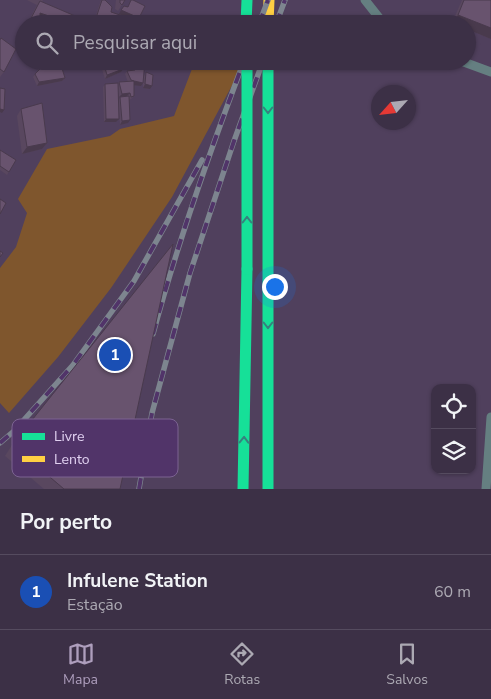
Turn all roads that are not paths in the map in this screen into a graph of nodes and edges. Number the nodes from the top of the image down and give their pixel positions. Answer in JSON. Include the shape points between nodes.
{"nodes":[{"id":1,"x":247,"y":0,"type":"edge"},
{"id":2,"x":269,"y":0,"type":"edge"},
{"id":3,"x":365,"y":0,"type":"edge"},
{"id":4,"x":246,"y":15,"type":"edge"},
{"id":5,"x":268,"y":15,"type":"edge"},
{"id":6,"x":377,"y":15,"type":"edge"},
{"id":7,"x":476,"y":66,"type":"edge"},
{"id":8,"x":246,"y":70,"type":"edge"},
{"id":9,"x":268,"y":70,"type":"edge"},
{"id":10,"x":491,"y":72,"type":"edge"},
{"id":11,"x":491,"y":417,"type":"edge"},
{"id":12,"x":243,"y":489,"type":"edge"},
{"id":13,"x":268,"y":489,"type":"edge"},
{"id":14,"x":486,"y":489,"type":"edge"}],
"edges":[{"from":1,"to":4,"type":"highway"},
{"from":2,"to":5,"type":"highway"},
{"from":3,"to":6,"type":"lane"},
{"from":7,"to":10,"type":"lane"},
{"from":12,"to":8,"type":"highway","one_way":true,"bridge":true},
{"from":9,"to":13,"type":"highway","one_way":true},
{"from":11,"to":14,"type":"lane"}]}
